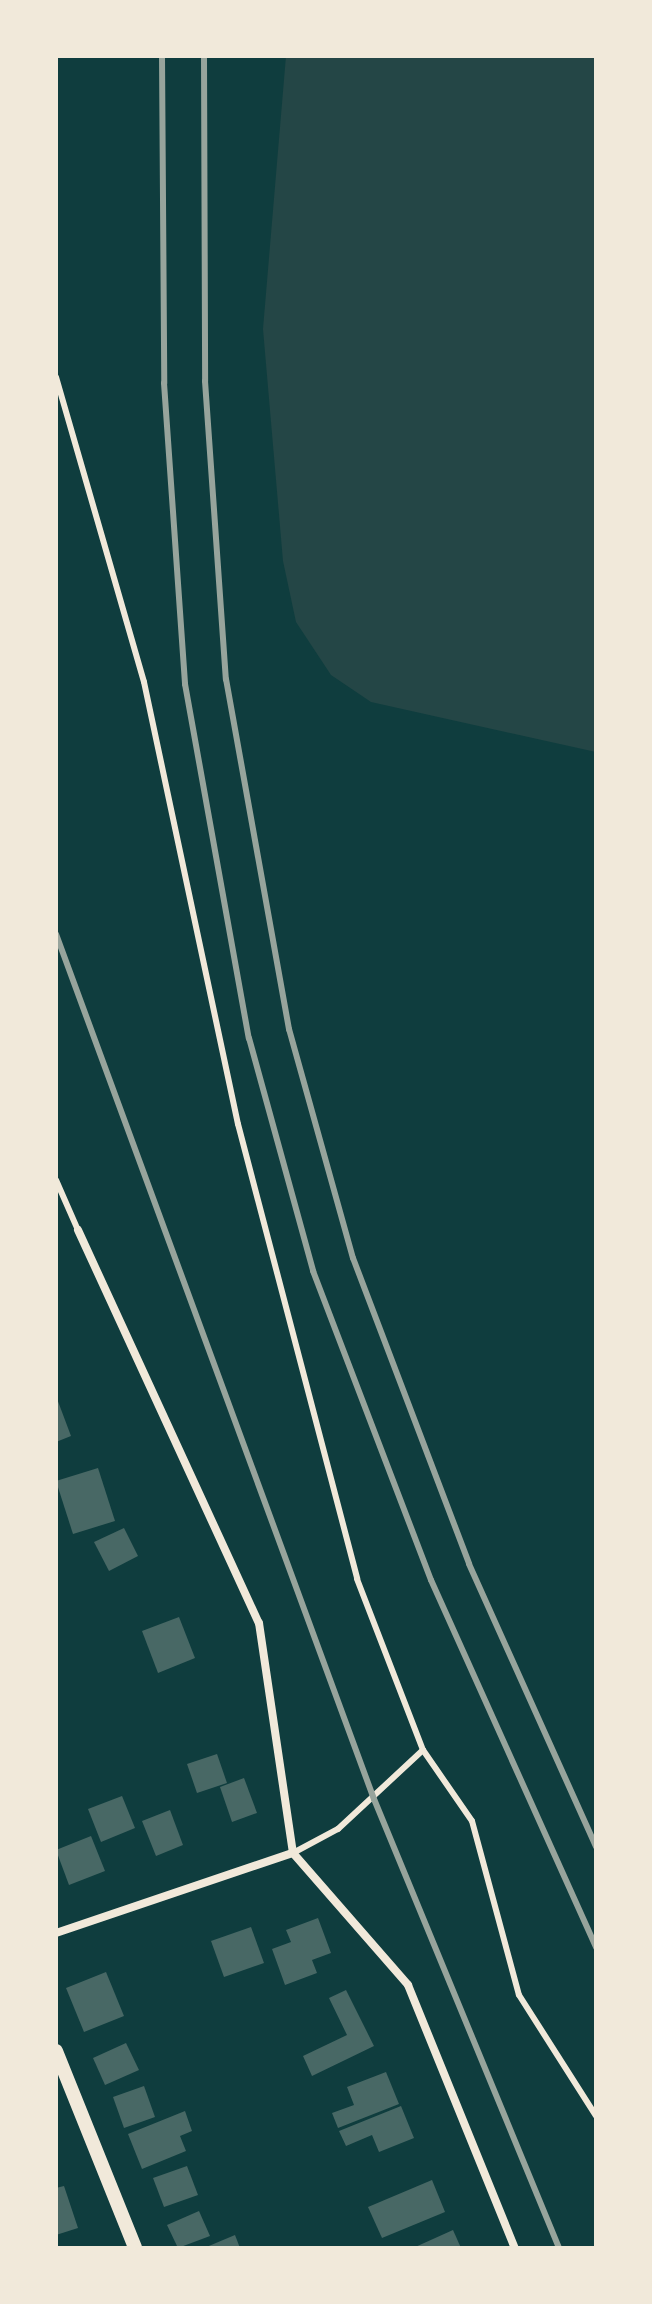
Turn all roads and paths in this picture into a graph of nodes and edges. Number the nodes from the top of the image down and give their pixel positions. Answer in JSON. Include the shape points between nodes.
{"nodes":[{"id":1,"x":56,"y":377,"type":"edge"},
{"id":2,"x":56,"y":1180,"type":"edge"},
{"id":3,"x":78,"y":1230,"type":"joint"},
{"id":4,"x":423,"y":1750,"type":"junction"},
{"id":5,"x":293,"y":1853,"type":"junction"},
{"id":6,"x":56,"y":1933,"type":"edge"},
{"id":7,"x":56,"y":2051,"type":"edge"},
{"id":8,"x":596,"y":2116,"type":"edge"},
{"id":9,"x":135,"y":2248,"type":"edge"},
{"id":10,"x":515,"y":2248,"type":"edge"}],
"edges":[{"from":1,"to":4,"type":"lane","via":[[144,682],[238,1124],[321,1450],[357,1579]]},
{"from":2,"to":3,"type":"lane"},
{"from":3,"to":5,"type":"street","via":[[259,1623]]},
{"from":4,"to":5,"type":"lane","via":[[338,1829]]},
{"from":4,"to":8,"type":"lane","via":[[472,1821],[519,1995]]},
{"from":5,"to":6,"type":"street"},
{"from":5,"to":10,"type":"street","via":[[408,1985]]},
{"from":7,"to":9,"type":"street"}]}
